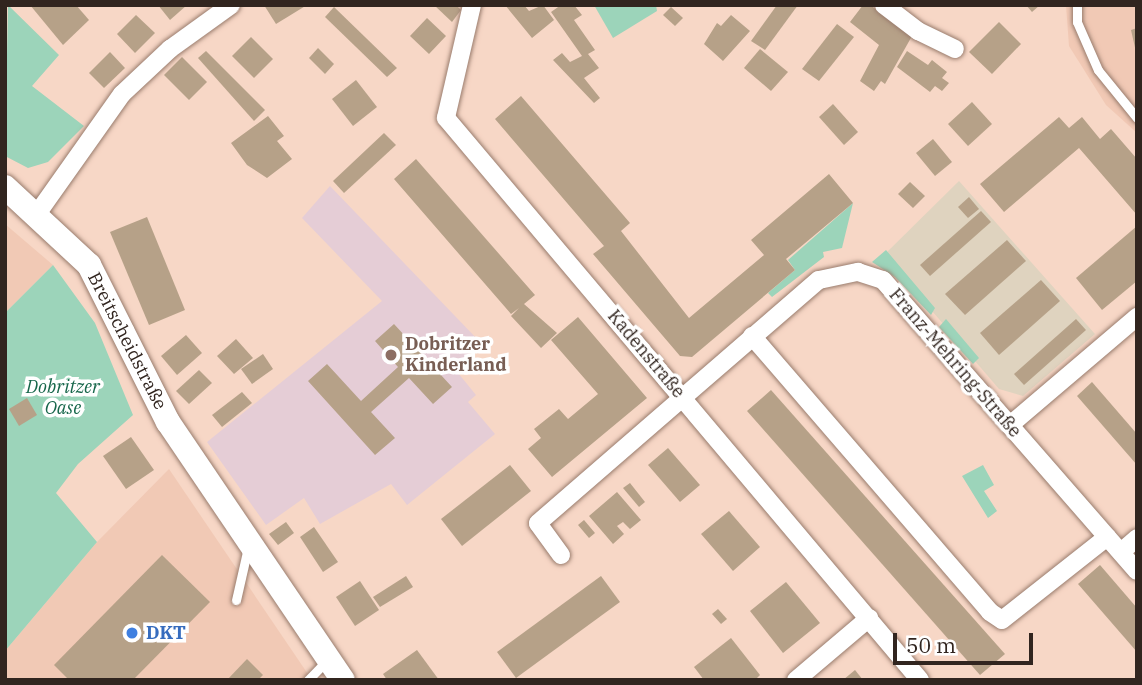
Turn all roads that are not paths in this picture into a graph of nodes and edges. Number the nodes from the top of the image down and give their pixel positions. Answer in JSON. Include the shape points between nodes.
{"nodes":[{"id":1,"x":231,"y":5,"type":"edge"},
{"id":2,"x":472,"y":5,"type":"edge"},
{"id":3,"x":884,"y":5,"type":"edge"},
{"id":4,"x":1077,"y":5,"type":"edge"},
{"id":5,"x":955,"y":49,"type":"dead end"},
{"id":6,"x":1137,"y":118,"type":"edge"},
{"id":7,"x":5,"y":187,"type":"edge"},
{"id":8,"x":37,"y":214,"type":"junction"},
{"id":9,"x":1137,"y":317,"type":"edge"},
{"id":10,"x":752,"y":336,"type":"junction"},
{"id":11,"x":683,"y":398,"type":"junction"},
{"id":12,"x":1010,"y":425,"type":"junction"},
{"id":13,"x":1107,"y":537,"type":"junction"},
{"id":14,"x":1137,"y":538,"type":"edge"},
{"id":15,"x":249,"y":543,"type":"junction"},
{"id":16,"x":1121,"y":552,"type":"junction"},
{"id":17,"x":561,"y":555,"type":"dead end"},
{"id":18,"x":1137,"y":571,"type":"edge"},
{"id":19,"x":236,"y":600,"type":"dead end"},
{"id":20,"x":869,"y":618,"type":"junction"},
{"id":21,"x":328,"y":659,"type":"junction"},
{"id":22,"x":308,"y":680,"type":"edge"},
{"id":23,"x":343,"y":680,"type":"edge"},
{"id":24,"x":796,"y":680,"type":"edge"},
{"id":25,"x":920,"y":680,"type":"edge"}],
"edges":[{"from":1,"to":8,"type":"street","via":[[170,49],[122,94]]},
{"from":2,"to":11,"type":"street","name":"Kadenstraße","via":[[446,118]]},
{"from":3,"to":5,"type":"street","via":[[918,31]]},
{"from":4,"to":6,"type":"lane","via":[[1077,22],[1098,70]]},
{"from":7,"to":8,"type":"main road","name":"Breitscheidstraße"},
{"from":8,"to":15,"type":"main road","name":"Breitscheidstraße","via":[[89,265],[168,422]]},
{"from":9,"to":12,"type":"street"},
{"from":10,"to":11,"type":"street","name":"Franz-Mehring-Straße"},
{"from":10,"to":12,"type":"street","name":"Franz-Mehring-Straße","via":[[826,277],[858,272],[883,280]]},
{"from":10,"to":13,"type":"street","via":[[990,612],[1002,620]]},
{"from":11,"to":17,"type":"street","name":"Franz-Mehring-Straße","via":[[538,523]]},
{"from":11,"to":20,"type":"street","name":"Kadenstraße"},
{"from":12,"to":13,"type":"street","name":"Franz-Mehring-Straße"},
{"from":13,"to":16,"type":"street","name":"Franz-Mehring-Straße"},
{"from":14,"to":16,"type":"street"},
{"from":15,"to":19,"type":"lane"},
{"from":15,"to":21,"type":"main road","name":"Breitscheidstraße"},
{"from":16,"to":18,"type":"street","name":"Franz-Mehring-Straße"},
{"from":20,"to":24,"type":"street"},
{"from":20,"to":25,"type":"street","name":"Kadenstraße"},
{"from":21,"to":22,"type":"lane"},
{"from":21,"to":23,"type":"main road","name":"Breitscheidstraße"}]}
